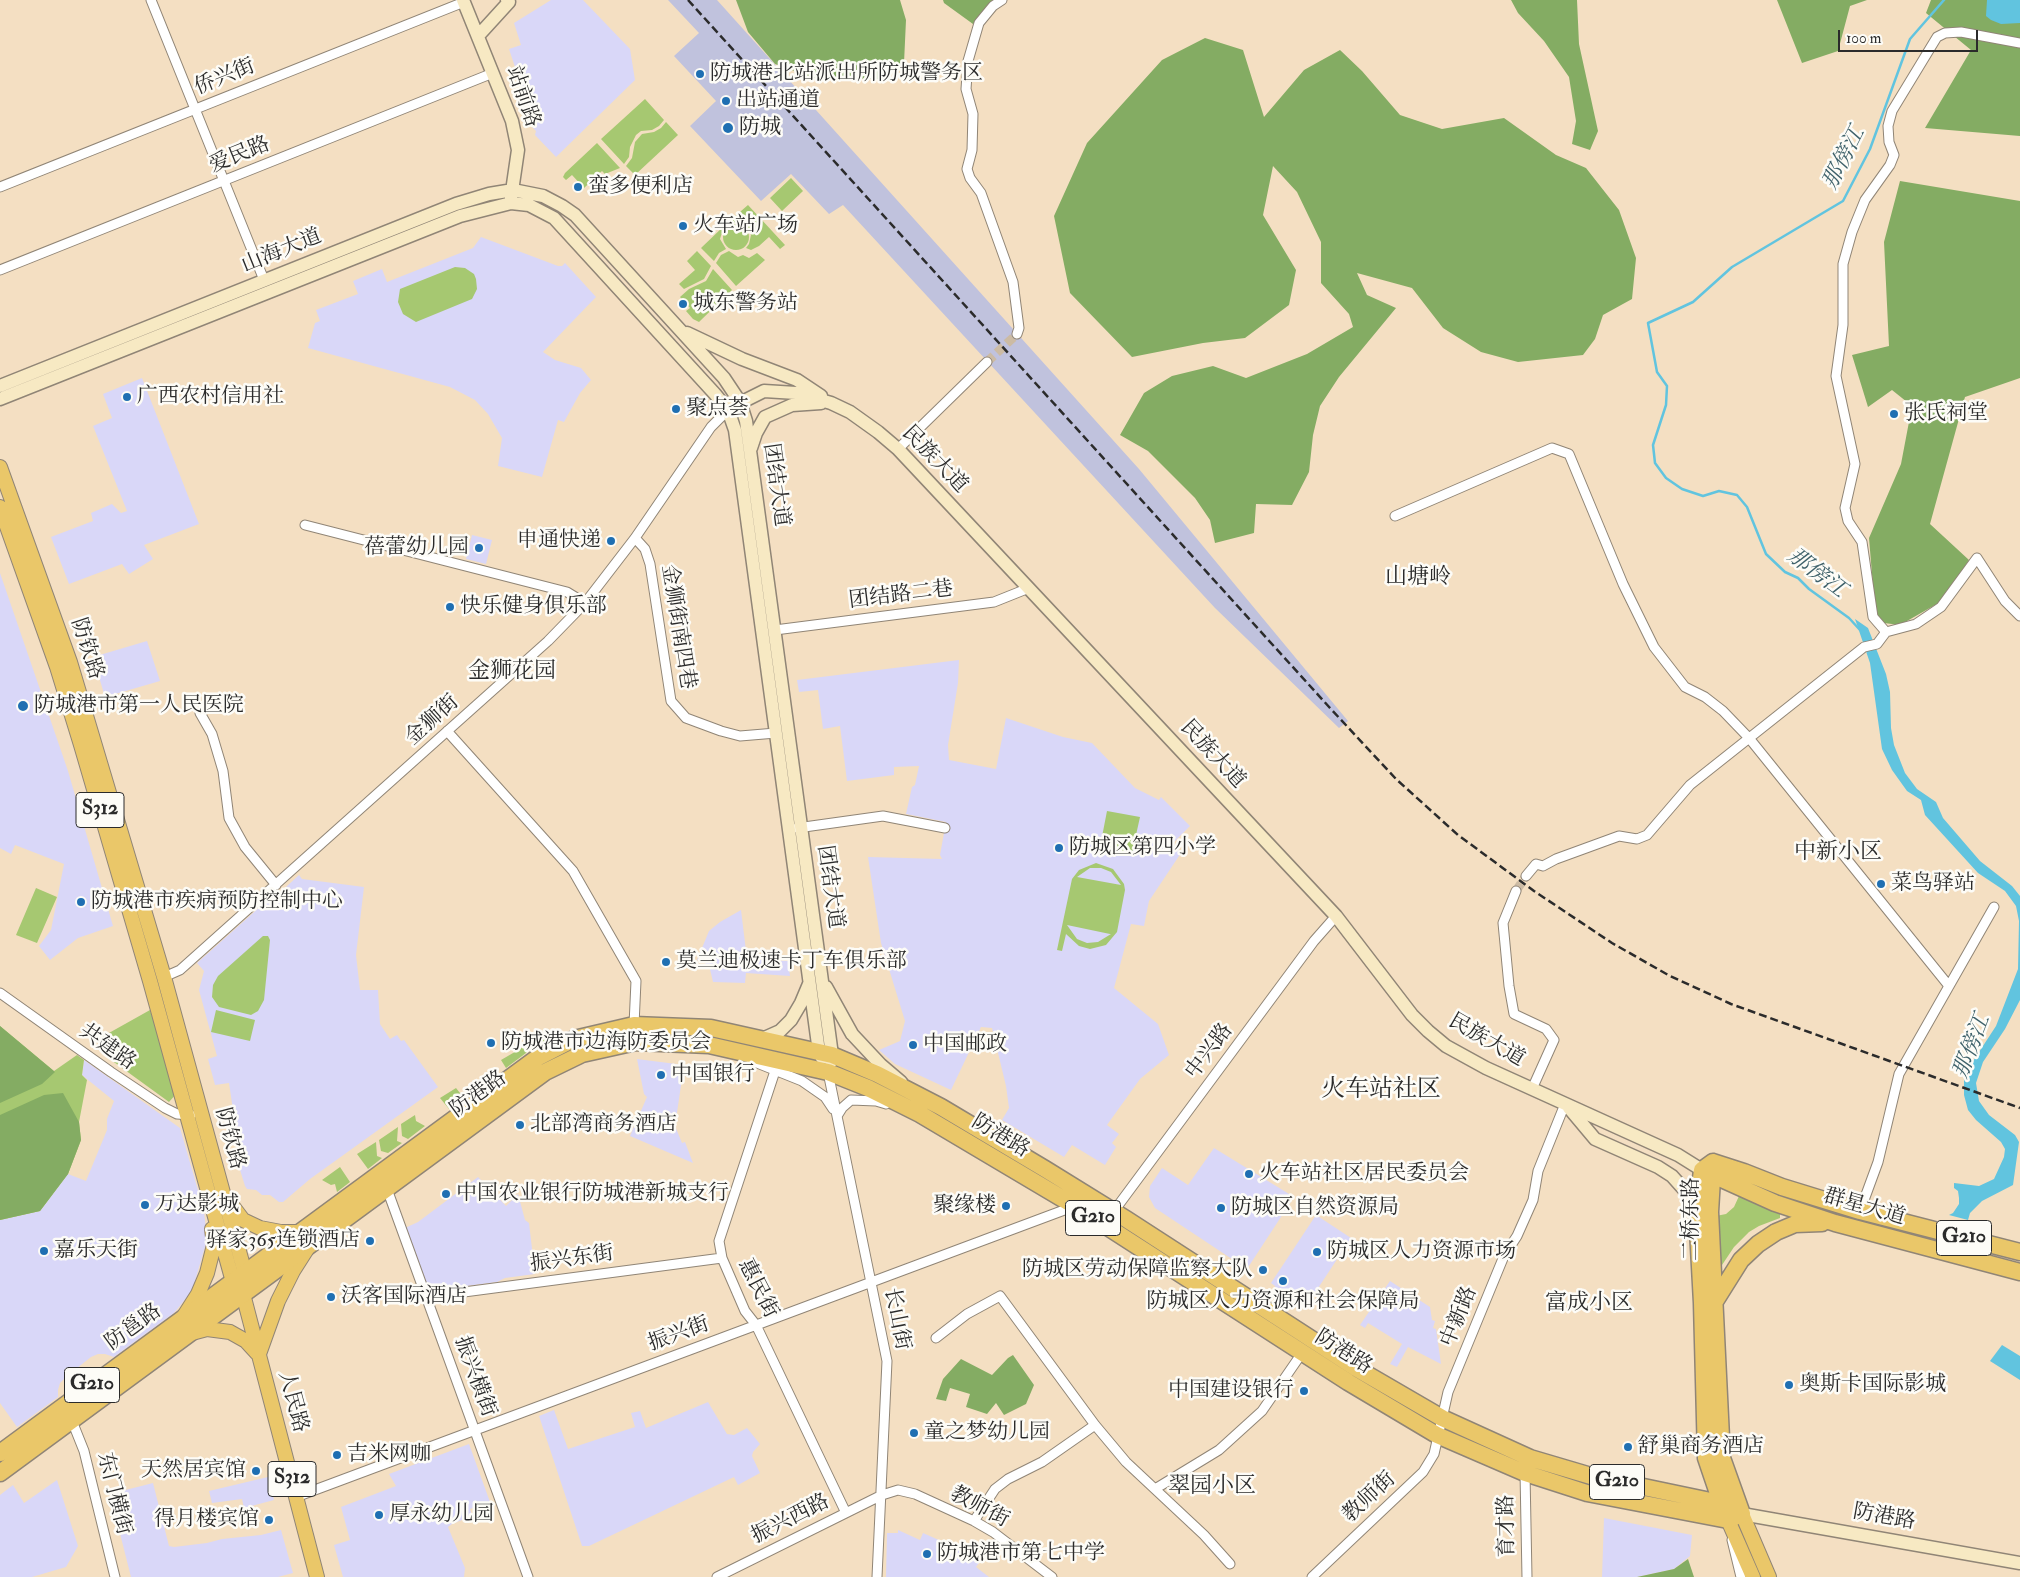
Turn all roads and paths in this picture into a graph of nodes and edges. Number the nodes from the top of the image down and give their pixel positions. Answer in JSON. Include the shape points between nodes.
{"nodes":[{"id":1,"x":151,"y":0,"type":"edge"},
{"id":2,"x":507,"y":0,"type":"edge"},
{"id":3,"x":1002,"y":0,"type":"edge"},
{"id":4,"x":464,"y":1,"type":"edge"},
{"id":5,"x":478,"y":36,"type":"junction"},
{"id":6,"x":2020,"y":43,"type":"edge"},
{"id":7,"x":493,"y":73,"type":"junction"},
{"id":8,"x":196,"y":109,"type":"junction"},
{"id":9,"x":224,"y":181,"type":"junction"},
{"id":10,"x":0,"y":187,"type":"edge"},
{"id":11,"x":512,"y":197,"type":"junction"},
{"id":12,"x":580,"y":220,"type":"joint"},
{"id":13,"x":567,"y":231,"type":"joint"},
{"id":14,"x":0,"y":270,"type":"edge"},
{"id":15,"x":264,"y":280,"type":"junction"},
{"id":16,"x":680,"y":329,"type":"junction"},
{"id":17,"x":1017,"y":334,"type":"dead end"},
{"id":18,"x":987,"y":362,"type":"tunnel mouth"},
{"id":19,"x":0,"y":386,"type":"edge"},
{"id":20,"x":0,"y":399,"type":"edge"},
{"id":21,"x":740,"y":402,"type":"junction"},
{"id":22,"x":831,"y":403,"type":"junction"},
{"id":23,"x":728,"y":410,"type":"junction"},
{"id":24,"x":898,"y":449,"type":"junction"},
{"id":25,"x":750,"y":450,"type":"junction"},
{"id":26,"x":0,"y":467,"type":"edge"},
{"id":27,"x":0,"y":508,"type":"edge"},
{"id":28,"x":1394,"y":516,"type":"dead end"},
{"id":29,"x":305,"y":525,"type":"dead end"},
{"id":30,"x":635,"y":538,"type":"junction"},
{"id":31,"x":1029,"y":588,"type":"junction"},
{"id":32,"x":585,"y":603,"type":"junction"},
{"id":33,"x":2020,"y":616,"type":"edge"},
{"id":34,"x":775,"y":630,"type":"junction"},
{"id":35,"x":1886,"y":632,"type":"junction"},
{"id":36,"x":200,"y":713,"type":"dead end"},
{"id":37,"x":447,"y":731,"type":"junction"},
{"id":38,"x":776,"y":733,"type":"junction"},
{"id":39,"x":1749,"y":738,"type":"junction"},
{"id":40,"x":795,"y":828,"type":"junction"},
{"id":41,"x":945,"y":828,"type":"dead end"},
{"id":42,"x":1526,"y":876,"type":"tunnel mouth"},
{"id":43,"x":276,"y":885,"type":"junction"},
{"id":44,"x":1516,"y":891,"type":"tunnel mouth"},
{"id":45,"x":1994,"y":907,"type":"dead end"},
{"id":46,"x":1336,"y":916,"type":"junction"},
{"id":47,"x":164,"y":977,"type":"junction"},
{"id":48,"x":816,"y":980,"type":"junction"},
{"id":49,"x":1949,"y":986,"type":"junction"},
{"id":50,"x":0,"y":993,"type":"edge"},
{"id":51,"x":634,"y":1025,"type":"junction"},
{"id":52,"x":762,"y":1039,"type":"junction"},
{"id":53,"x":709,"y":1045,"type":"junction"},
{"id":54,"x":825,"y":1054,"type":"junction"},
{"id":55,"x":775,"y":1070,"type":"junction"},
{"id":56,"x":828,"y":1072,"type":"junction"},
{"id":57,"x":1532,"y":1089,"type":"junction"},
{"id":58,"x":912,"y":1091,"type":"junction"},
{"id":59,"x":1565,"y":1104,"type":"junction"},
{"id":60,"x":194,"y":1114,"type":"junction"},
{"id":61,"x":920,"y":1114,"type":"junction"},
{"id":62,"x":837,"y":1116,"type":"junction"},
{"id":63,"x":1709,"y":1169,"type":"junction"},
{"id":64,"x":387,"y":1189,"type":"junction"},
{"id":65,"x":216,"y":1196,"type":"junction"},
{"id":66,"x":1075,"y":1206,"type":"junction"},
{"id":67,"x":1114,"y":1211,"type":"junction"},
{"id":68,"x":1860,"y":1211,"type":"junction"},
{"id":69,"x":1697,"y":1212,"type":"junction"},
{"id":70,"x":1835,"y":1223,"type":"junction"},
{"id":71,"x":300,"y":1232,"type":"junction"},
{"id":72,"x":310,"y":1246,"type":"junction"},
{"id":73,"x":2020,"y":1252,"type":"edge"},
{"id":74,"x":722,"y":1258,"type":"junction"},
{"id":75,"x":2020,"y":1272,"type":"edge"},
{"id":76,"x":239,"y":1277,"type":"junction"},
{"id":77,"x":871,"y":1282,"type":"junction"},
{"id":78,"x":243,"y":1294,"type":"junction"},
{"id":79,"x":426,"y":1297,"type":"junction"},
{"id":80,"x":1714,"y":1303,"type":"junction"},
{"id":81,"x":184,"y":1318,"type":"junction"},
{"id":82,"x":756,"y":1325,"type":"junction"},
{"id":83,"x":191,"y":1333,"type":"junction"},
{"id":84,"x":936,"y":1338,"type":"dead end"},
{"id":85,"x":1302,"y":1353,"type":"junction"},
{"id":86,"x":259,"y":1355,"type":"junction"},
{"id":87,"x":1442,"y":1418,"type":"junction"},
{"id":88,"x":72,"y":1420,"type":"junction"},
{"id":89,"x":1095,"y":1425,"type":"junction"},
{"id":90,"x":474,"y":1430,"type":"junction"},
{"id":91,"x":1438,"y":1434,"type":"junction"},
{"id":92,"x":0,"y":1452,"type":"edge"},
{"id":93,"x":0,"y":1473,"type":"edge"},
{"id":94,"x":1525,"y":1473,"type":"junction"},
{"id":95,"x":1155,"y":1489,"type":"junction"},
{"id":96,"x":882,"y":1495,"type":"junction"},
{"id":97,"x":296,"y":1497,"type":"junction"},
{"id":98,"x":1720,"y":1503,"type":"junction"},
{"id":99,"x":846,"y":1512,"type":"junction"},
{"id":100,"x":1735,"y":1517,"type":"junction"},
{"id":101,"x":974,"y":1521,"type":"junction"},
{"id":102,"x":2020,"y":1563,"type":"edge"},
{"id":103,"x":1230,"y":1564,"type":"dead end"},
{"id":104,"x":115,"y":1577,"type":"edge"},
{"id":105,"x":317,"y":1577,"type":"edge"},
{"id":106,"x":528,"y":1577,"type":"edge"},
{"id":107,"x":717,"y":1577,"type":"edge"},
{"id":108,"x":877,"y":1577,"type":"edge"},
{"id":109,"x":1052,"y":1577,"type":"edge"},
{"id":110,"x":1312,"y":1577,"type":"edge"},
{"id":111,"x":1527,"y":1577,"type":"edge"},
{"id":112,"x":1742,"y":1577,"type":"edge"},
{"id":113,"x":1753,"y":1577,"type":"edge"},
{"id":114,"x":1768,"y":1577,"type":"edge"}],
"edges":[{"from":1,"to":8,"type":"street"},
{"from":2,"to":5,"type":"main road","via":[[509,2]]},
{"from":3,"to":17,"type":"street","via":[[978,23],[968,61],[966,89],[973,114],[972,150],[967,168],[970,178],[982,193],[1013,282]]},
{"from":4,"to":5,"type":"main road","name":"站前路"},
{"from":4,"to":8,"type":"street","name":"侨兴街"},
{"from":5,"to":7,"type":"main road","name":"站前路"},
{"from":6,"to":35,"type":"street","via":[[1961,32],[1937,37],[1892,110],[1888,126],[1894,155],[1865,200],[1844,264],[1843,325],[1836,376],[1855,464],[1845,508],[1848,521],[1862,542],[1873,617]]},
{"from":7,"to":9,"type":"street","name":"爱民路"},
{"from":7,"to":11,"type":"main road","name":"站前路","via":[[512,120],[518,150]]},
{"from":8,"to":9,"type":"street"},
{"from":8,"to":10,"type":"street","name":"侨兴街"},
{"from":9,"to":14,"type":"street","name":"爱民路"},
{"from":9,"to":15,"type":"street"},
{"from":11,"to":12,"type":"main road","name":"山海大道","via":[[543,196]]},
{"from":11,"to":13,"type":"main road","name":"山海大道","via":[[538,208]]},
{"from":11,"to":15,"type":"main road","name":"山海大道","via":[[489,194],[456,204]]},
{"from":11,"to":20,"type":"main road","name":"山海大道"},
{"from":12,"to":16,"type":"main road","name":"团结大道"},
{"from":13,"to":23,"type":"main road","name":"团结大道"},
{"from":15,"to":19,"type":"main road","name":"山海大道"},
{"from":16,"to":21,"type":"main road","name":"团结大道","via":[[724,378]]},
{"from":16,"to":22,"type":"main road","via":[[742,359],[797,380]]},
{"from":18,"to":24,"type":"street"},
{"from":21,"to":22,"type":"main road","name":"民族大道","via":[[764,391],[796,393]]},
{"from":21,"to":23,"type":"main road","name":"民族大道"},
{"from":21,"to":25,"type":"main road","name":"团结大道"},
{"from":22,"to":24,"type":"main road","name":"民族大道","via":[[850,412]]},
{"from":22,"to":25,"type":"main road","via":[[792,405],[764,417]]},
{"from":23,"to":30,"type":"street","name":"金狮街","via":[[711,427]]},
{"from":23,"to":38,"type":"main road","name":"团结大道","via":[[735,430]]},
{"from":24,"to":31,"type":"main road","name":"民族大道"},
{"from":25,"to":34,"type":"main road","name":"团结大道"},
{"from":26,"to":47,"type":"main road","name":"防钦路","number":"S312","via":[[70,662]]},
{"from":27,"to":60,"type":"main road","name":"防钦路","number":"S312","via":[[54,658],[150,980]]},
{"from":28,"to":39,"type":"street","via":[[1552,448],[1569,454],[1623,584],[1654,647],[1685,687],[1723,711]]},
{"from":29,"to":32,"type":"street","via":[[567,592]]},
{"from":30,"to":32,"type":"street","name":"金狮街"},
{"from":30,"to":38,"type":"street","name":"金狮街南四巷","via":[[645,549],[650,564],[671,701],[686,718],[722,732],[740,736]]},
{"from":31,"to":34,"type":"street","name":"团结路二巷","via":[[994,602]]},
{"from":31,"to":46,"type":"main road","name":"民族大道"},
{"from":32,"to":37,"type":"street","name":"金狮街"},
{"from":33,"to":35,"type":"street","via":[[2005,601],[1977,558],[1941,607],[1916,624]]},
{"from":34,"to":40,"type":"main road","name":"团结大道"},
{"from":35,"to":39,"type":"street","via":[[1877,644],[1864,647]]},
{"from":36,"to":43,"type":"street","via":[[212,734],[223,771],[230,818],[246,848]]},
{"from":37,"to":43,"type":"street","name":"金狮街"},
{"from":37,"to":51,"type":"street","via":[[573,870],[636,981]]},
{"from":38,"to":40,"type":"main road","name":"团结大道"},
{"from":39,"to":42,"type":"street","via":[[1690,785],[1647,835],[1637,839],[1619,836],[1556,858],[1543,866],[1536,864]]},
{"from":39,"to":49,"type":"street"},
{"from":40,"to":41,"type":"street","via":[[883,816]]},
{"from":40,"to":48,"type":"main road","name":"团结大道"},
{"from":43,"to":47,"type":"street","name":"金狮街","via":[[180,970]]},
{"from":44,"to":57,"type":"street","via":[[1503,924],[1514,1014],[1546,1029],[1554,1040]]},
{"from":45,"to":49,"type":"street"},
{"from":46,"to":57,"type":"main road","name":"民族大道","via":[[1428,1031],[1464,1057]]},
{"from":46,"to":67,"type":"street","name":"中兴路","via":[[1314,941]]},
{"from":47,"to":60,"type":"main road","name":"防钦路","number":"S312"},
{"from":48,"to":52,"type":"main road","via":[[791,1020],[780,1031]]},
{"from":48,"to":54,"type":"main road","name":"团结大道"},
{"from":48,"to":58,"type":"main road","via":[[852,1034]]},
{"from":49,"to":68,"type":"street","via":[[1899,1074],[1878,1162]]},
{"from":50,"to":60,"type":"street","name":"共建路","via":[[166,1108],[177,1114]]},
{"from":51,"to":52,"type":"highway","name":"防港路","number":"G210","via":[[711,1028]]},
{"from":51,"to":71,"type":"highway","name":"防港路","number":"G210","via":[[574,1039],[537,1058]]},
{"from":52,"to":54,"type":"highway","name":"防港路","number":"G210"},
{"from":53,"to":55,"type":"street"},
{"from":53,"to":56,"type":"highway","name":"防港路","number":"G210"},
{"from":53,"to":64,"type":"highway","name":"防港路","number":"G210","via":[[636,1042],[582,1054],[545,1072]]},
{"from":54,"to":56,"type":"main road","name":"团结大道"},
{"from":54,"to":58,"type":"highway","name":"防港路","number":"G210"},
{"from":55,"to":62,"type":"street","via":[[802,1081],[826,1097]]},
{"from":55,"to":74,"type":"street","name":"惠民街","via":[[719,1241]]},
{"from":56,"to":61,"type":"highway","name":"防港路","number":"G210"},
{"from":56,"to":62,"type":"street","name":"长山街"},
{"from":57,"to":59,"type":"main road","name":"民族大道"},
{"from":58,"to":67,"type":"highway","name":"防港路","number":"G210"},
{"from":59,"to":63,"type":"main road","name":"民族大道"},
{"from":59,"to":69,"type":"main road","via":[[1595,1138],[1672,1176],[1689,1195]]},
{"from":59,"to":87,"type":"street","name":"中新路","via":[[1538,1171],[1533,1200],[1504,1256],[1448,1392]]},
{"from":60,"to":65,"type":"main road","name":"防钦路","number":"S312"},
{"from":61,"to":62,"type":"street","via":[[876,1101],[851,1100]]},
{"from":61,"to":66,"type":"highway","name":"防港路","number":"G210"},
{"from":62,"to":77,"type":"street","name":"长山街"},
{"from":63,"to":68,"type":"highway","name":"群星大道","number":"G210","via":[[1744,1172]]},
{"from":63,"to":69,"type":"highway","name":"二桥东路"},
{"from":63,"to":70,"type":"highway","name":"群星大道","number":"G210","via":[[1775,1203]]},
{"from":63,"to":80,"type":"highway","name":"二桥东路"},
{"from":64,"to":72,"type":"highway","name":"防港路","number":"G210"},
{"from":64,"to":79,"type":"street","name":"振兴横街"},
{"from":65,"to":71,"type":"main road","via":[[243,1220],[260,1228]]},
{"from":65,"to":76,"type":"main road","name":"防钦路","number":"S312"},
{"from":65,"to":81,"type":"main road","via":[[214,1245],[207,1273]]},
{"from":66,"to":77,"type":"street","name":"振兴街"},
{"from":66,"to":85,"type":"highway","name":"防港路","number":"G210"},
{"from":67,"to":87,"type":"highway","name":"防港路","number":"G210","via":[[1348,1363]]},
{"from":68,"to":73,"type":"highway","name":"群星大道","number":"G210"},
{"from":69,"to":98,"type":"highway","name":"二桥东路","via":[[1706,1458]]},
{"from":70,"to":75,"type":"highway","name":"群星大道","number":"G210"},
{"from":70,"to":80,"type":"highway","number":"G210","via":[[1795,1224],[1776,1232],[1741,1260]]},
{"from":71,"to":76,"type":"highway","name":"防港路","number":"G210"},
{"from":72,"to":78,"type":"highway","name":"防港路","number":"G210"},
{"from":72,"to":86,"type":"main road","via":[[292,1271]]},
{"from":74,"to":79,"type":"street","name":"振兴东街"},
{"from":74,"to":82,"type":"street","name":"惠民街","via":[[745,1311]]},
{"from":76,"to":78,"type":"main road","name":"防钦路","number":"S312"},
{"from":76,"to":81,"type":"highway","name":"防邕路","number":"G210"},
{"from":77,"to":82,"type":"street","name":"振兴街"},
{"from":77,"to":96,"type":"street","name":"长山街","via":[[888,1375]]},
{"from":78,"to":83,"type":"highway","name":"防邕路","number":"G210"},
{"from":78,"to":86,"type":"main road","name":"人民路","number":"S312"},
{"from":79,"to":90,"type":"street","name":"振兴横街"},
{"from":80,"to":100,"type":"highway","name":"二桥东路","via":[[1722,1458]]},
{"from":81,"to":92,"type":"highway","name":"防邕路","number":"G210"},
{"from":82,"to":90,"type":"street","name":"振兴街"},
{"from":82,"to":99,"type":"street","name":"惠民街"},
{"from":83,"to":86,"type":"main road","via":[[207,1329],[230,1332],[246,1341]]},
{"from":83,"to":88,"type":"highway","name":"防邕路","number":"G210"},
{"from":84,"to":89,"type":"street","via":[[967,1314],[1000,1296]]},
{"from":85,"to":91,"type":"highway","name":"防港路","number":"G210"},
{"from":85,"to":95,"type":"street","via":[[1262,1411],[1219,1450]]},
{"from":86,"to":97,"type":"main road","name":"人民路","number":"S312"},
{"from":87,"to":91,"type":"street","name":"中新路"},
{"from":87,"to":98,"type":"highway","name":"防港路","number":"G210","via":[[1530,1458],[1582,1474]]},
{"from":88,"to":93,"type":"highway","name":"防邕路","number":"G210"},
{"from":88,"to":104,"type":"street","name":"东门横街","via":[[84,1451]]},
{"from":89,"to":95,"type":"street","via":[[1126,1462]]},
{"from":89,"to":101,"type":"street","via":[[1042,1462],[1008,1478],[995,1489]]},
{"from":90,"to":97,"type":"street","name":"振兴街"},
{"from":90,"to":106,"type":"street","name":"振兴横街"},
{"from":91,"to":94,"type":"highway","name":"防港路","number":"G210"},
{"from":91,"to":110,"type":"street","name":"教师街","via":[[1434,1454],[1423,1472]]},
{"from":94,"to":100,"type":"highway","name":"防港路","number":"G210","via":[[1587,1493]]},
{"from":94,"to":111,"type":"street","name":"育才路"},
{"from":95,"to":103,"type":"street"},
{"from":96,"to":99,"type":"street","name":"振兴西路"},
{"from":96,"to":101,"type":"street","name":"教师街","via":[[898,1490],[915,1494]]},
{"from":96,"to":108,"type":"street","name":"长山街"},
{"from":97,"to":105,"type":"main road","name":"人民路","number":"S312"},
{"from":98,"to":100,"type":"highway","name":"防港路","number":"G210"},
{"from":99,"to":107,"type":"street","name":"振兴西路"},
{"from":100,"to":102,"type":"main road","name":"防港路"},
{"from":100,"to":112,"type":"street","via":[[1737,1567]]},
{"from":100,"to":113,"type":"main road","name":"二桥东路"},
{"from":100,"to":114,"type":"main road","name":"二桥东路"},
{"from":101,"to":109,"type":"street","name":"教师街"}]}
